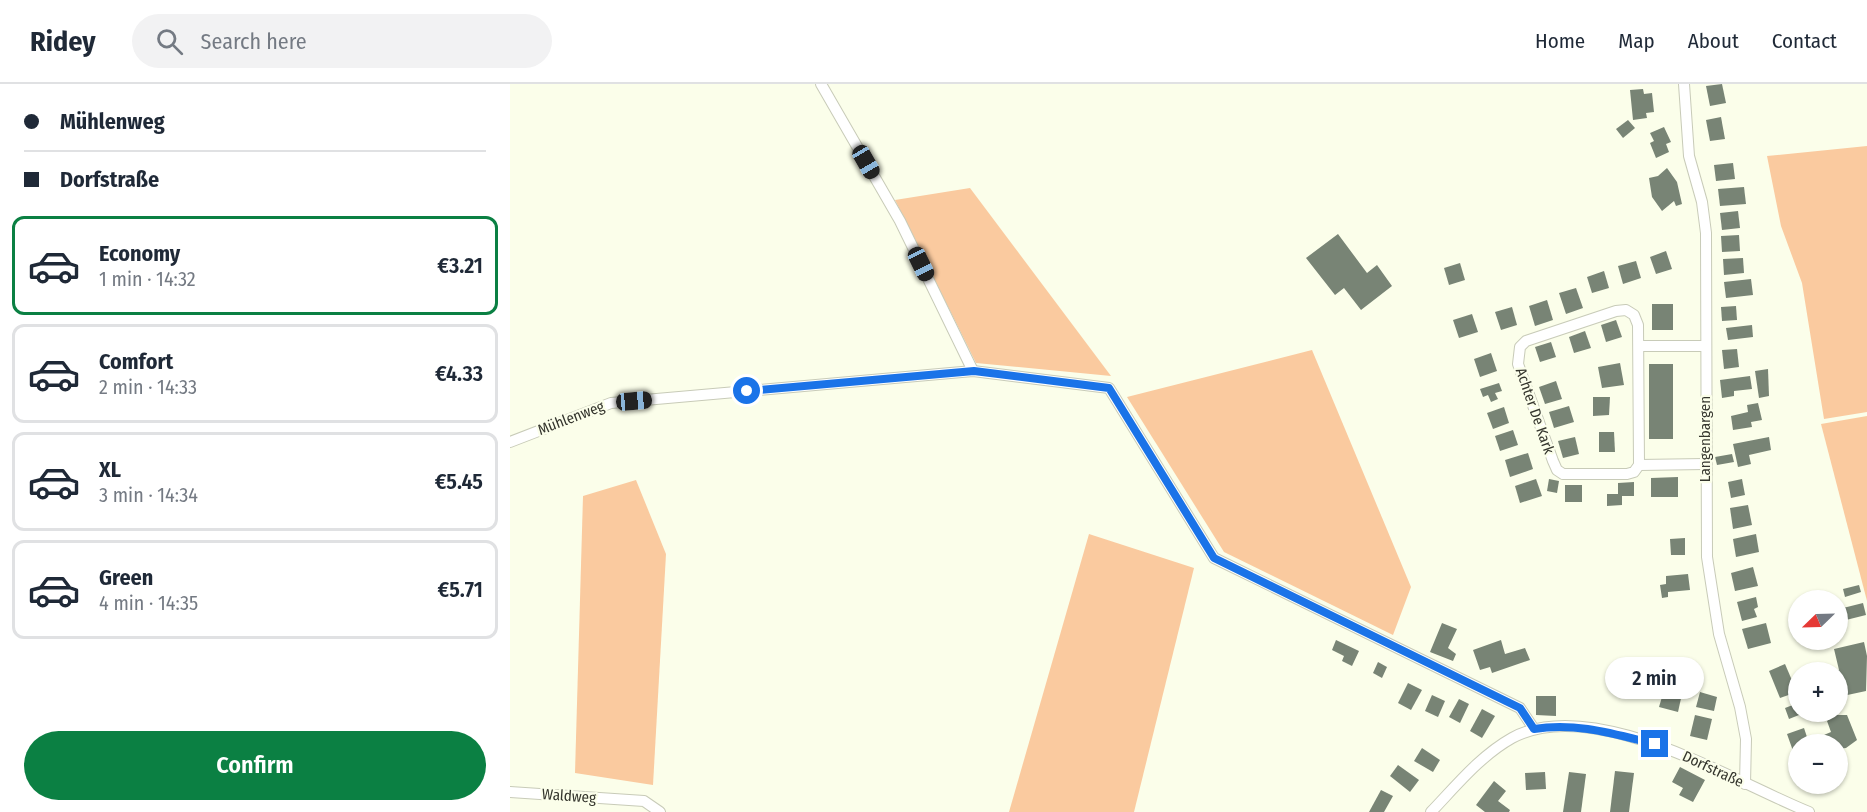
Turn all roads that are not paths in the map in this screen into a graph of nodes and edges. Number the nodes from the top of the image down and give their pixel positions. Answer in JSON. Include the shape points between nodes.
{"nodes":[{"id":1,"x":822,"y":84,"type":"edge"},
{"id":2,"x":1683,"y":87,"type":"edge"},
{"id":3,"x":1639,"y":346,"type":"junction"},
{"id":4,"x":1706,"y":346,"type":"junction"},
{"id":5,"x":974,"y":371,"type":"junction"},
{"id":6,"x":510,"y":442,"type":"edge"},
{"id":7,"x":1705,"y":464,"type":"junction"},
{"id":8,"x":1639,"y":465,"type":"junction"},
{"id":9,"x":1534,"y":729,"type":"junction"},
{"id":10,"x":1745,"y":784,"type":"junction"},
{"id":11,"x":510,"y":792,"type":"edge"},
{"id":12,"x":660,"y":812,"type":"edge"},
{"id":13,"x":1431,"y":812,"type":"edge"},
{"id":14,"x":1809,"y":812,"type":"edge"}],
"edges":[{"from":1,"to":5,"type":"street","via":[[900,221]]},
{"from":2,"to":4,"type":"street","name":"Langenbargen","via":[[1689,156],[1706,233]]},
{"from":3,"to":4,"type":"street"},
{"from":3,"to":8,"type":"street","name":"Achter De Kark"},
{"from":3,"to":8,"type":"street","name":"Achter De Kark","via":[[1638,325],[1634,315],[1626,310],[1526,341],[1517,354],[1557,470],[1572,475],[1626,474]]},
{"from":4,"to":7,"type":"street","name":"Langenbargen"},
{"from":5,"to":6,"type":"street","name":"Mühlenweg","via":[[611,403]]},
{"from":5,"to":9,"type":"street","name":"Mühlenweg","via":[[1109,388],[1214,558],[1520,708]]},
{"from":7,"to":8,"type":"street","name":"Achter De Kark"},
{"from":7,"to":10,"type":"street","name":"Langenbargen","via":[[1710,592],[1746,739]]},
{"from":9,"to":10,"type":"street","name":"Dorfstraße","via":[[1582,726],[1655,744]]},
{"from":9,"to":13,"type":"street","name":"Dorfstraße","via":[[1492,752]]},
{"from":10,"to":14,"type":"street","name":"Dorfstraße"},
{"from":11,"to":12,"type":"street","name":"Waldweg","via":[[644,801]]}]}
